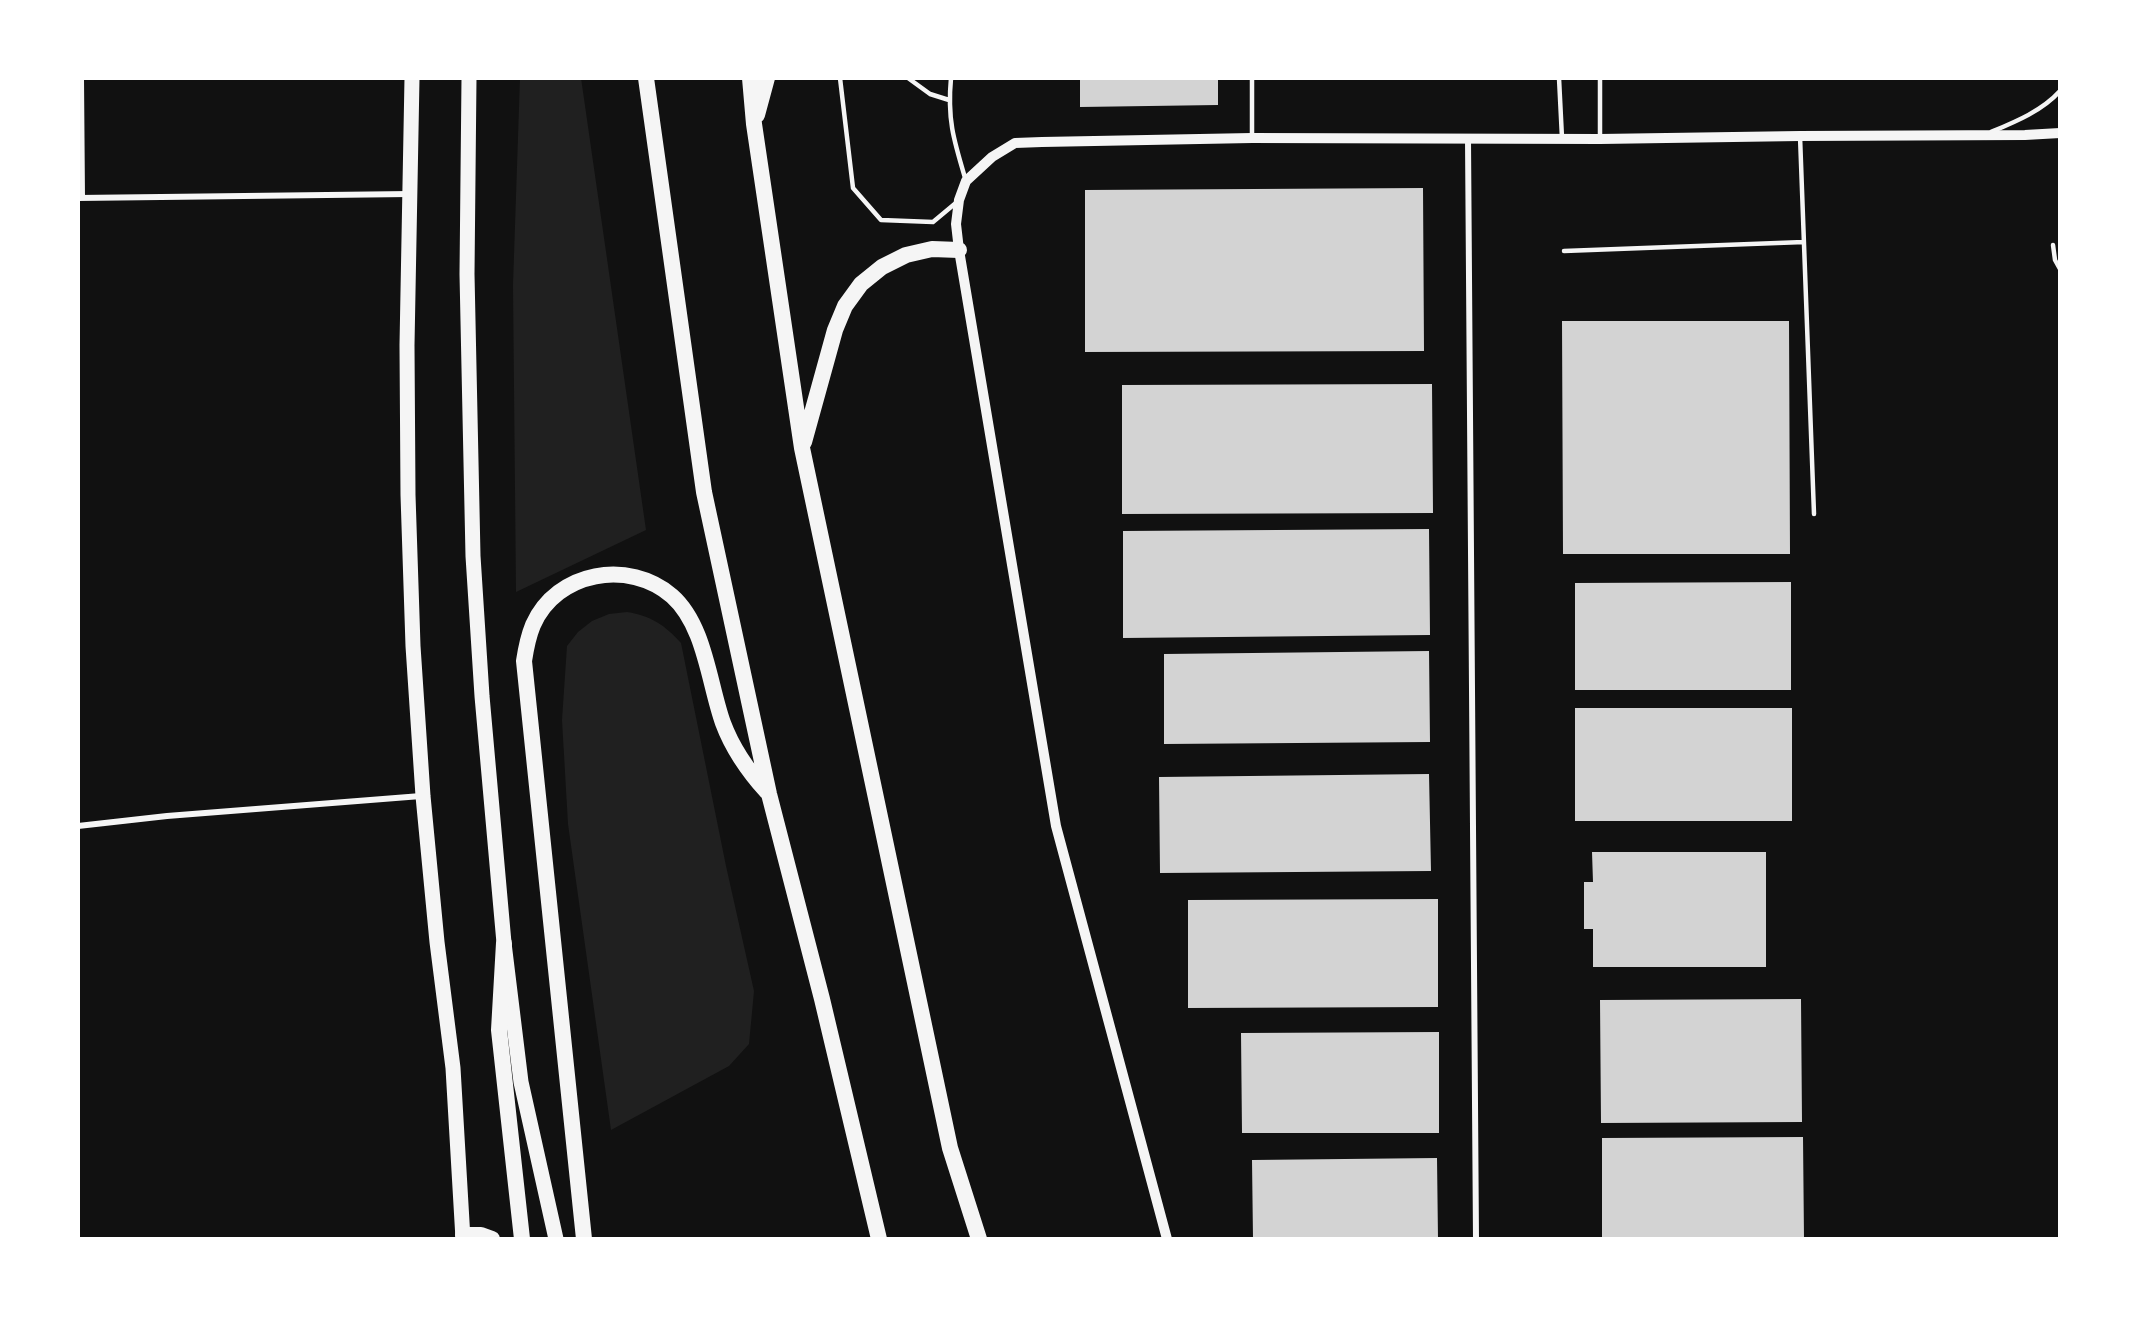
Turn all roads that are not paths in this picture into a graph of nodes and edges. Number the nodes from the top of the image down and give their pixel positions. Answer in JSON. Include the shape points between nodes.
{"nodes":[{"id":1,"x":81,"y":78,"type":"edge"},
{"id":2,"x":412,"y":78,"type":"edge"},
{"id":3,"x":469,"y":78,"type":"edge"},
{"id":4,"x":646,"y":78,"type":"edge"},
{"id":5,"x":750,"y":78,"type":"edge"},
{"id":6,"x":767,"y":78,"type":"edge"},
{"id":7,"x":840,"y":78,"type":"edge"},
{"id":8,"x":908,"y":78,"type":"edge"},
{"id":9,"x":951,"y":78,"type":"edge"},
{"id":10,"x":1252,"y":78,"type":"edge"},
{"id":11,"x":1559,"y":78,"type":"edge"},
{"id":12,"x":1600,"y":78,"type":"edge"},
{"id":13,"x":2060,"y":91,"type":"edge"},
{"id":14,"x":949,"y":100,"type":"junction"},
{"id":15,"x":754,"y":124,"type":"junction"},
{"id":16,"x":2060,"y":132,"type":"edge"},
{"id":17,"x":1800,"y":135,"type":"junction"},
{"id":18,"x":1985,"y":135,"type":"junction"},
{"id":19,"x":1252,"y":138,"type":"junction"},
{"id":20,"x":1562,"y":138,"type":"junction"},
{"id":21,"x":1468,"y":139,"type":"junction"},
{"id":22,"x":1600,"y":139,"type":"junction"},
{"id":23,"x":966,"y":181,"type":"junction"},
{"id":24,"x":410,"y":194,"type":"junction"},
{"id":25,"x":80,"y":198,"type":"edge"},
{"id":26,"x":959,"y":200,"type":"junction"},
{"id":27,"x":1803,"y":242,"type":"junction"},
{"id":28,"x":2054,"y":245,"type":"dead end"},
{"id":29,"x":959,"y":250,"type":"junction"},
{"id":30,"x":1564,"y":251,"type":"dead end"},
{"id":31,"x":2060,"y":269,"type":"edge"},
{"id":32,"x":802,"y":448,"type":"junction"},
{"id":33,"x":1814,"y":514,"type":"dead end"},
{"id":34,"x":768,"y":794,"type":"junction"},
{"id":35,"x":423,"y":796,"type":"junction"},
{"id":36,"x":78,"y":826,"type":"edge"},
{"id":37,"x":504,"y":943,"type":"junction"},
{"id":38,"x":461,"y":1238,"type":"edge"},
{"id":39,"x":492,"y":1239,"type":"edge"},
{"id":40,"x":522,"y":1239,"type":"edge"},
{"id":41,"x":556,"y":1239,"type":"edge"},
{"id":42,"x":584,"y":1239,"type":"edge"},
{"id":43,"x":879,"y":1239,"type":"edge"},
{"id":44,"x":979,"y":1239,"type":"edge"},
{"id":45,"x":1167,"y":1239,"type":"edge"},
{"id":46,"x":1476,"y":1239,"type":"edge"}],
"edges":[{"from":1,"to":25,"type":"street"},
{"from":2,"to":24,"type":"main road"},
{"from":3,"to":37,"type":"main road","via":[[467,274],[474,556]]},
{"from":4,"to":34,"type":"highway","via":[[704,492]]},
{"from":5,"to":15,"type":"highway"},
{"from":6,"to":15,"type":"highway"},
{"from":7,"to":26,"type":"lane","via":[[853,188],[881,220],[933,222]]},
{"from":8,"to":14,"type":"lane","via":[[930,94]]},
{"from":9,"to":14,"type":"lane"},
{"from":10,"to":19,"type":"lane"},
{"from":11,"to":20,"type":"lane"},
{"from":12,"to":22,"type":"lane"},
{"from":13,"to":18,"type":"lane","via":[[2023,118]]},
{"from":14,"to":23,"type":"lane","via":[[952,138]]},
{"from":15,"to":32,"type":"highway"},
{"from":16,"to":18,"type":"street"},
{"from":17,"to":18,"type":"street"},
{"from":17,"to":22,"type":"street"},
{"from":17,"to":27,"type":"lane"},
{"from":19,"to":21,"type":"street"},
{"from":19,"to":23,"type":"street","via":[[1015,143],[992,157]]},
{"from":20,"to":21,"type":"street"},
{"from":20,"to":22,"type":"street"},
{"from":21,"to":46,"type":"street"},
{"from":23,"to":26,"type":"street"},
{"from":24,"to":25,"type":"street"},
{"from":24,"to":35,"type":"main road","via":[[408,495]]},
{"from":26,"to":29,"type":"street"},
{"from":27,"to":30,"type":"lane"},
{"from":27,"to":33,"type":"lane"},
{"from":28,"to":31,"type":"lane"},
{"from":29,"to":32,"type":"highway","via":[[932,249],[906,255],[861,284],[845,306],[835,330]]},
{"from":29,"to":45,"type":"street","via":[[1056,826]]},
{"from":32,"to":44,"type":"highway","via":[[950,1148]]},
{"from":34,"to":42,"type":"highway","via":[[734,749],[699,638],[687,613],[673,597],[636,576],[615,574],[575,582],[544,607],[527,642],[525,661]]},
{"from":34,"to":43,"type":"highway"},
{"from":35,"to":36,"type":"street"},
{"from":35,"to":38,"type":"main road","via":[[453,1068]]},
{"from":37,"to":40,"type":"highway","via":[[499,1030]]},
{"from":37,"to":41,"type":"main road","via":[[521,1082]]},
{"from":38,"to":39,"type":"highway","via":[[481,1234]]}]}
